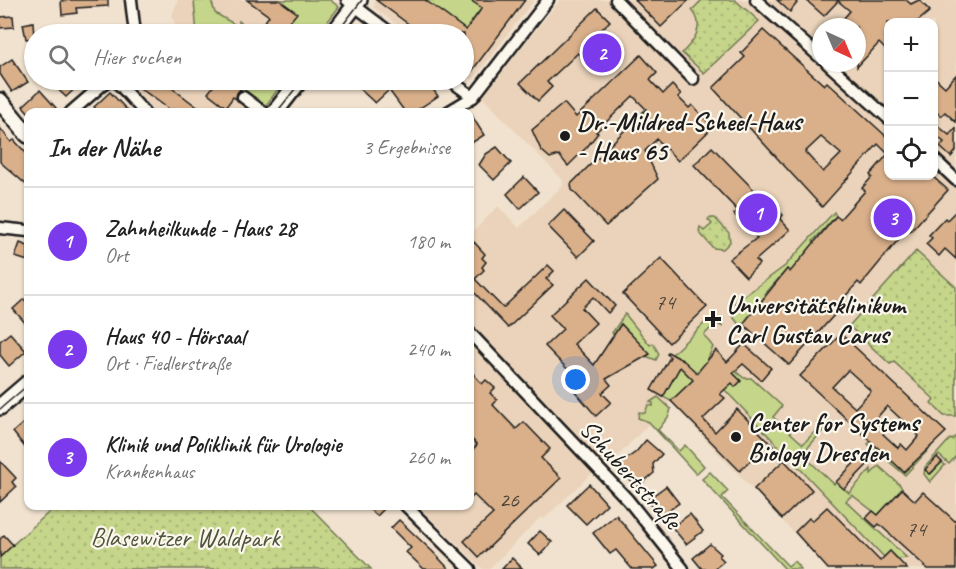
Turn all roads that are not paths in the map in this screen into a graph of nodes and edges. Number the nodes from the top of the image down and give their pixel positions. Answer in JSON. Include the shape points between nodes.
{"nodes":[{"id":1,"x":131,"y":0,"type":"edge"},
{"id":2,"x":548,"y":0,"type":"edge"},
{"id":3,"x":616,"y":0,"type":"edge"},
{"id":4,"x":756,"y":0,"type":"edge"},
{"id":5,"x":354,"y":2,"type":"edge"},
{"id":6,"x":134,"y":24,"type":"edge"},
{"id":7,"x":340,"y":24,"type":"edge"},
{"id":8,"x":380,"y":24,"type":"edge"},
{"id":9,"x":812,"y":50,"type":"edge"},
{"id":10,"x":837,"y":72,"type":"edge"},
{"id":11,"x":693,"y":79,"type":"dead end"},
{"id":12,"x":96,"y":90,"type":"edge"},
{"id":13,"x":124,"y":90,"type":"edge"},
{"id":14,"x":292,"y":90,"type":"edge"},
{"id":15,"x":464,"y":90,"type":"edge"},
{"id":16,"x":473,"y":97,"type":"junction"},
{"id":17,"x":243,"y":98,"type":"dead end"},
{"id":18,"x":0,"y":101,"type":"edge"},
{"id":19,"x":76,"y":108,"type":"edge"},
{"id":20,"x":140,"y":108,"type":"edge"},
{"id":21,"x":257,"y":108,"type":"edge"},
{"id":22,"x":278,"y":108,"type":"edge"},
{"id":23,"x":455,"y":108,"type":"edge"},
{"id":24,"x":884,"y":114,"type":"edge"},
{"id":25,"x":24,"y":130,"type":"edge"},
{"id":26,"x":938,"y":164,"type":"edge"},
{"id":27,"x":956,"y":180,"type":"edge"},
{"id":28,"x":0,"y":228,"type":"edge"},
{"id":29,"x":24,"y":231,"type":"edge"},
{"id":30,"x":474,"y":337,"type":"edge"},
{"id":31,"x":24,"y":386,"type":"edge"},
{"id":32,"x":0,"y":407,"type":"edge"},
{"id":33,"x":410,"y":510,"type":"edge"},
{"id":34,"x":470,"y":569,"type":"edge"},
{"id":35,"x":683,"y":569,"type":"edge"}],
"edges":[{"from":1,"to":6,"type":"street"},
{"from":2,"to":16,"type":"street"},
{"from":3,"to":11,"type":"street"},
{"from":4,"to":9,"type":"street"},
{"from":5,"to":7,"type":"street"},
{"from":5,"to":8,"type":"street"},
{"from":10,"to":24,"type":"street"},
{"from":12,"to":19,"type":"street"},
{"from":13,"to":20,"type":"street"},
{"from":14,"to":22,"type":"street"},
{"from":15,"to":16,"type":"street"},
{"from":16,"to":23,"type":"street"},
{"from":17,"to":21,"type":"street"},
{"from":18,"to":25,"type":"street"},
{"from":26,"to":27,"type":"street"},
{"from":28,"to":29,"type":"street"},
{"from":30,"to":35,"type":"street","name":"Schubertstraße","via":[[628,500]]},
{"from":31,"to":32,"type":"street"},
{"from":33,"to":34,"type":"street"}]}
